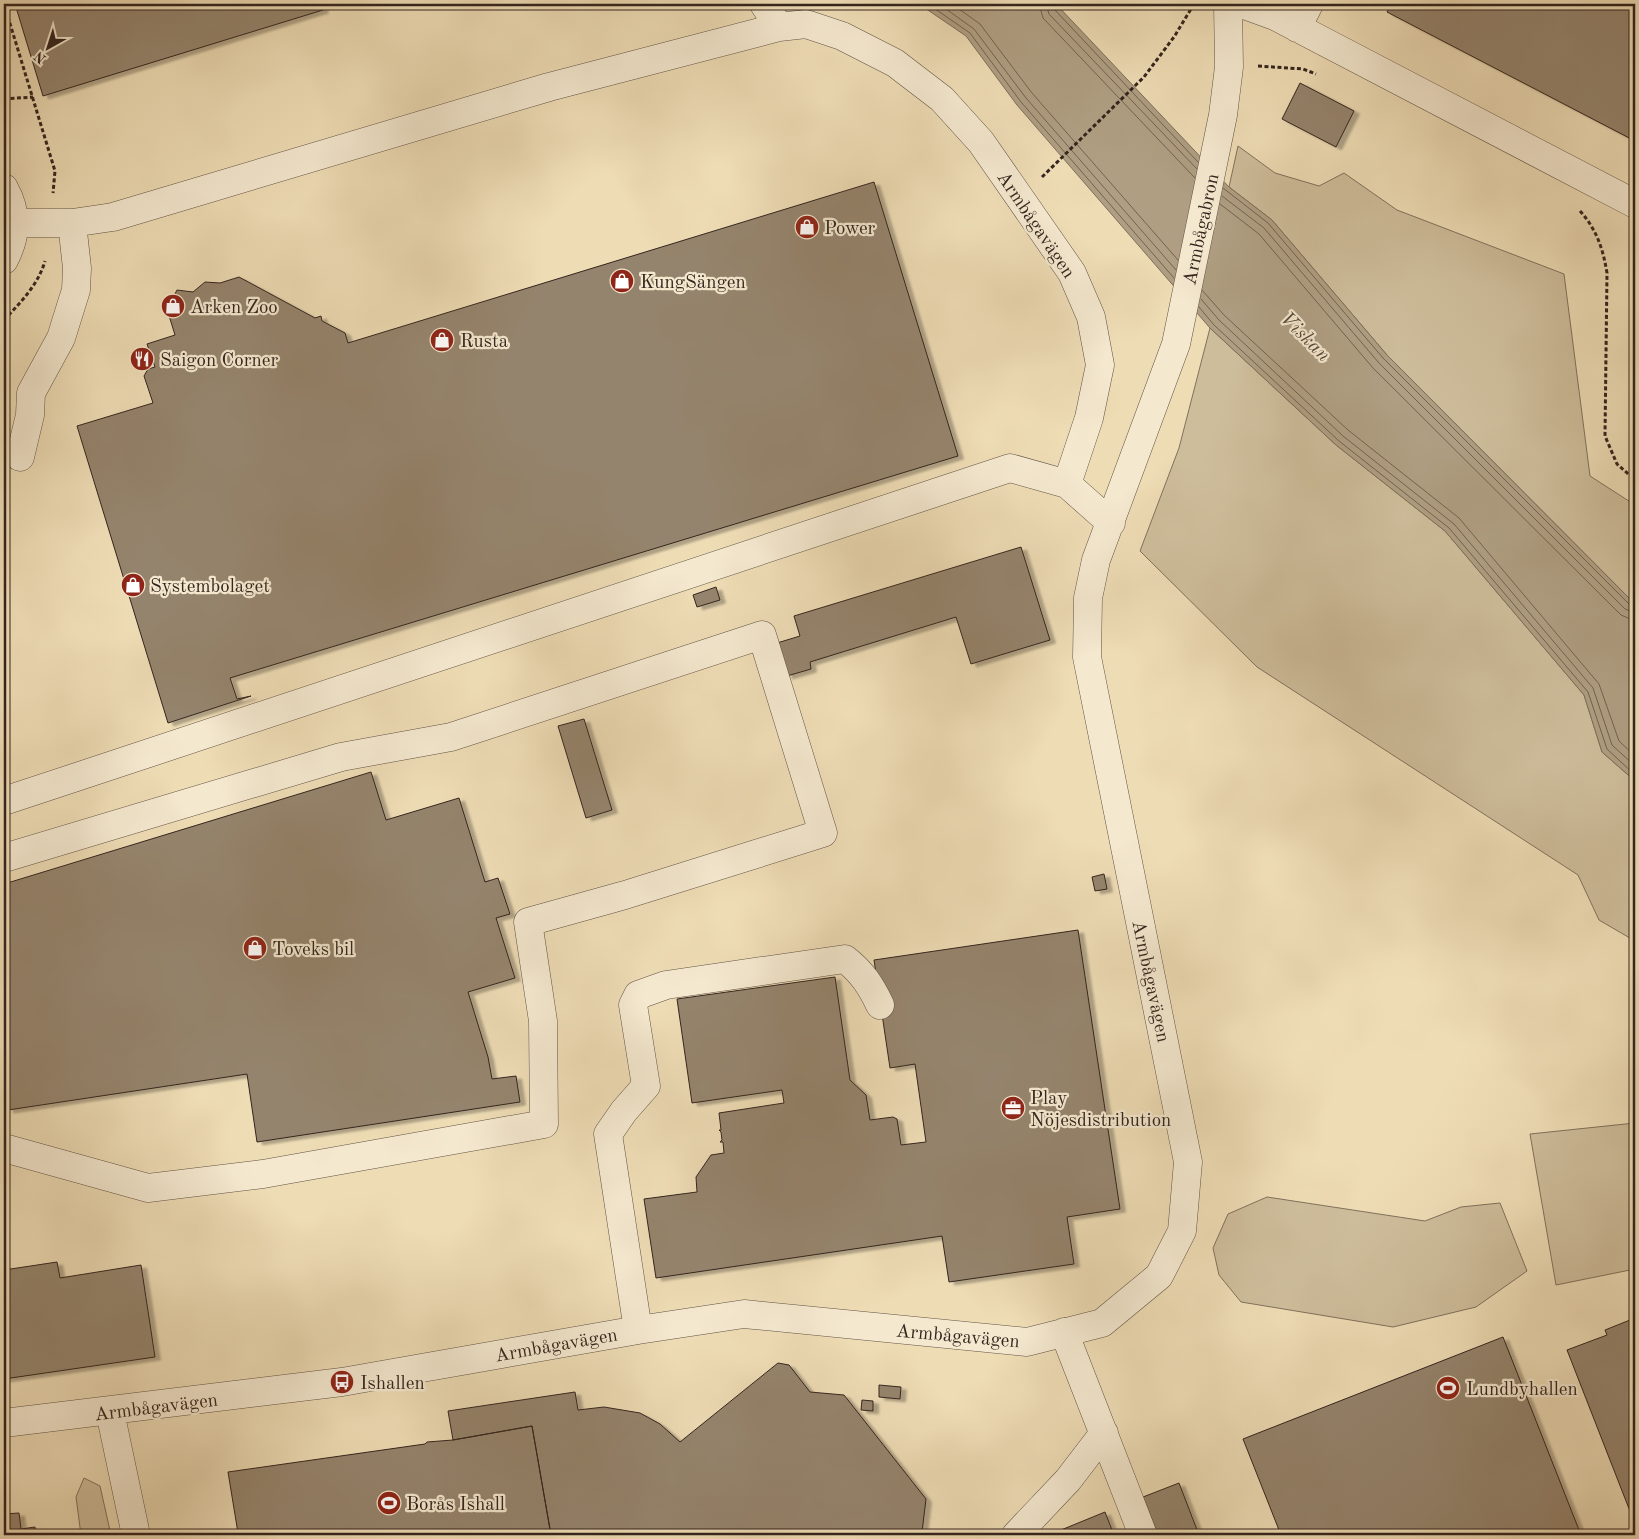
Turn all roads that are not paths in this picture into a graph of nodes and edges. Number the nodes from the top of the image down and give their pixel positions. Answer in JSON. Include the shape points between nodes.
{"nodes":[{"id":1,"x":764,"y":4,"type":"edge"},
{"id":2,"x":1228,"y":4,"type":"edge"},
{"id":3,"x":1242,"y":4,"type":"edge"},
{"id":4,"x":1309,"y":4,"type":"edge"},
{"id":5,"x":779,"y":27,"type":"junction"},
{"id":6,"x":1296,"y":28,"type":"junction"},
{"id":7,"x":4,"y":188,"type":"edge"},
{"id":8,"x":1635,"y":204,"type":"edge"},
{"id":9,"x":15,"y":223,"type":"junction"},
{"id":10,"x":60,"y":223,"type":"junction"},
{"id":11,"x":4,"y":260,"type":"edge"},
{"id":12,"x":1176,"y":344,"type":"joint"},
{"id":13,"x":20,"y":458,"type":"dead end"},
{"id":14,"x":1067,"y":484,"type":"junction"},
{"id":15,"x":1111,"y":523,"type":"junction"},
{"id":16,"x":4,"y":801,"type":"edge"},
{"id":17,"x":4,"y":858,"type":"edge"},
{"id":18,"x":880,"y":1005,"type":"dead end"},
{"id":19,"x":4,"y":1148,"type":"edge"},
{"id":20,"x":638,"y":1330,"type":"junction"},
{"id":21,"x":1064,"y":1332,"type":"junction"},
{"id":22,"x":110,"y":1412,"type":"junction"},
{"id":23,"x":4,"y":1423,"type":"edge"},
{"id":24,"x":1104,"y":1433,"type":"junction"},
{"id":25,"x":136,"y":1535,"type":"edge"},
{"id":26,"x":1016,"y":1535,"type":"edge"},
{"id":27,"x":1143,"y":1535,"type":"edge"}],
"edges":[{"from":1,"to":5,"type":"street"},
{"from":2,"to":12,"type":"street","name":"Armbågabron","via":[[1229,67],[1223,115]]},
{"from":3,"to":6,"type":"street"},
{"from":4,"to":6,"type":"street"},
{"from":5,"to":10,"type":"street","name":"Armbågavägen","via":[[549,87],[113,218]]},
{"from":5,"to":14,"type":"street","name":"Armbågavägen","via":[[806,24],[842,36],[895,63],[942,99],[981,142],[1072,273],[1091,317],[1100,365],[1089,418]]},
{"from":6,"to":8,"type":"street"},
{"from":7,"to":9,"type":"street","via":[[11,201]]},
{"from":9,"to":10,"type":"street","name":"Armbågavägen"},
{"from":9,"to":11,"type":"street","via":[[12,244]]},
{"from":10,"to":13,"type":"street","via":[[77,268],[76,290],[61,338],[31,393],[30,415]]},
{"from":12,"to":15,"type":"street","name":"Armbågavägen"},
{"from":14,"to":15,"type":"street"},
{"from":14,"to":16,"type":"street","via":[[1010,468]]},
{"from":15,"to":21,"type":"street","name":"Armbågavägen","via":[[1096,560],[1088,598],[1087,657],[1188,1162],[1182,1231],[1159,1276],[1102,1323]]},
{"from":17,"to":19,"type":"street","via":[[341,757],[451,737],[762,635],[823,833],[528,922],[543,1021],[544,1124],[263,1174],[148,1188]]},
{"from":18,"to":20,"type":"street","via":[[860,971],[845,959],[666,985],[638,995],[633,1005],[646,1086],[608,1134]]},
{"from":20,"to":21,"type":"street","name":"Armbågavägen","via":[[744,1314],[1027,1342]]},
{"from":20,"to":22,"type":"street","name":"Armbågavägen","via":[[342,1382]]},
{"from":21,"to":24,"type":"street"},
{"from":22,"to":23,"type":"street","name":"Armbågavägen"},
{"from":22,"to":25,"type":"street"},
{"from":24,"to":26,"type":"street","via":[[1068,1480]]},
{"from":24,"to":27,"type":"street"}]}
